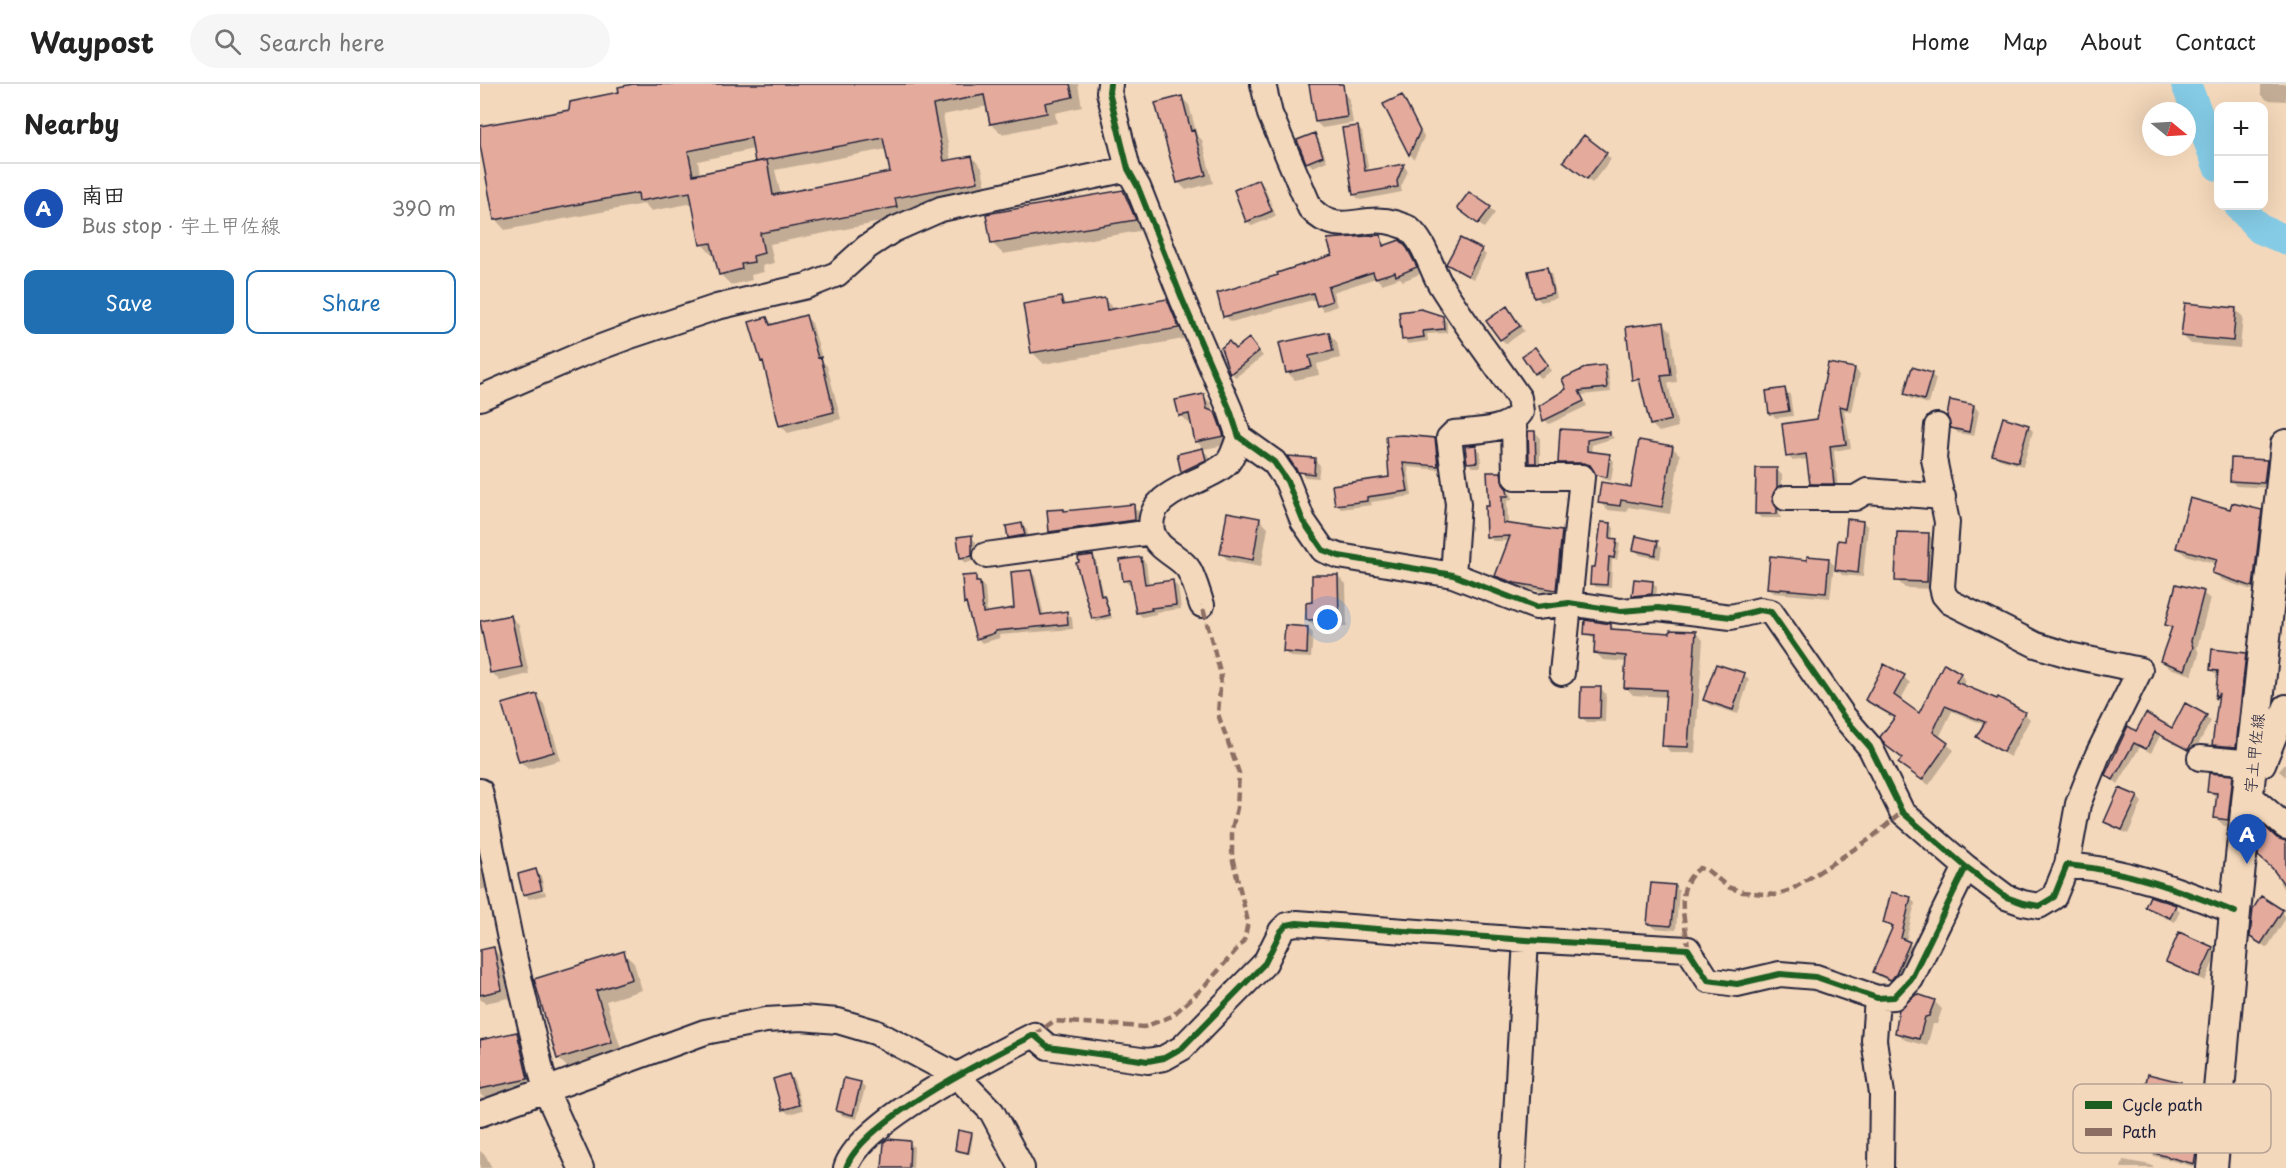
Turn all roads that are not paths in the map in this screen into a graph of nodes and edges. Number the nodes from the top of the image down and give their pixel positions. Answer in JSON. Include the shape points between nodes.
{"nodes":[{"id":1,"x":1110,"y":84,"type":"edge"},
{"id":2,"x":1263,"y":84,"type":"edge"},
{"id":3,"x":1128,"y":169,"type":"junction"},
{"id":4,"x":480,"y":398,"type":"edge"},
{"id":5,"x":1514,"y":423,"type":"junction"},
{"id":6,"x":1937,"y":426,"type":"dead end"},
{"id":7,"x":1239,"y":437,"type":"junction"},
{"id":8,"x":2286,"y":446,"type":"edge"},
{"id":9,"x":1943,"y":497,"type":"junction"},
{"id":10,"x":1786,"y":498,"type":"dead end"},
{"id":11,"x":1152,"y":532,"type":"junction"},
{"id":12,"x":986,"y":555,"type":"dead end"},
{"id":13,"x":1453,"y":575,"type":"junction"},
{"id":14,"x":2278,"y":600,"type":"edge"},
{"id":15,"x":1569,"y":603,"type":"junction"},
{"id":16,"x":1202,"y":605,"type":"dead end"},
{"id":17,"x":1562,"y":673,"type":"dead end"},
{"id":18,"x":2286,"y":707,"type":"edge"},
{"id":19,"x":2200,"y":758,"type":"dead end"},
{"id":20,"x":2252,"y":765,"type":"junction"},
{"id":21,"x":480,"y":791,"type":"edge"},
{"id":22,"x":2249,"y":795,"type":"junction"},
{"id":23,"x":2286,"y":827,"type":"edge"},
{"id":24,"x":2067,"y":865,"type":"junction"},
{"id":25,"x":1966,"y":867,"type":"junction"},
{"id":26,"x":2235,"y":912,"type":"junction"},
{"id":27,"x":1526,"y":940,"type":"junction"},
{"id":28,"x":1877,"y":998,"type":"junction"},
{"id":29,"x":956,"y":1075,"type":"junction"},
{"id":30,"x":2220,"y":1084,"type":"edge"},
{"id":31,"x":546,"y":1091,"type":"junction"},
{"id":32,"x":480,"y":1114,"type":"edge"},
{"id":33,"x":2213,"y":1153,"type":"edge"},
{"id":34,"x":581,"y":1168,"type":"edge"},
{"id":35,"x":846,"y":1168,"type":"edge"},
{"id":36,"x":1022,"y":1168,"type":"edge"},
{"id":37,"x":1513,"y":1168,"type":"edge"},
{"id":38,"x":1881,"y":1168,"type":"edge"},
{"id":39,"x":2212,"y":1168,"type":"edge"}],
"edges":[{"from":1,"to":3,"type":"street"},
{"from":2,"to":5,"type":"street","via":[[1270,114],[1310,208],[1320,219],[1331,223],[1384,220],[1407,227],[1423,247],[1453,303],[1519,398],[1521,412]]},
{"from":3,"to":4,"type":"street","via":[[940,209],[893,230],[837,274],[633,335]]},
{"from":3,"to":7,"type":"street"},
{"from":5,"to":13,"type":"street","via":[[1454,433],[1449,438],[1458,504]]},
{"from":5,"to":15,"type":"street","via":[[1515,477],[1582,477]]},
{"from":6,"to":9,"type":"street","via":[[1934,459]]},
{"from":7,"to":11,"type":"street","via":[[1230,460],[1213,475],[1165,497],[1153,512]]},
{"from":7,"to":13,"type":"street","via":[[1274,462],[1287,480],[1303,521],[1323,550]]},
{"from":8,"to":14,"type":"main road","name":"宇土甲佐線"},
{"from":9,"to":10,"type":"street","via":[[1867,491],[1856,498]]},
{"from":9,"to":24,"type":"street","via":[[1947,522],[1942,587],[1950,602],[2036,645],[2140,670],[2078,804]]},
{"from":11,"to":12,"type":"street"},
{"from":11,"to":16,"type":"street","via":[[1166,552],[1188,569]]},
{"from":13,"to":15,"type":"street","via":[[1536,607]]},
{"from":14,"to":20,"type":"main road","name":"宇土甲佐線"},
{"from":15,"to":17,"type":"street"},
{"from":15,"to":25,"type":"street","via":[[1621,611],[1658,608],[1731,617],[1760,610],[1771,612],[1844,717],[1870,747],[1902,812]]},
{"from":18,"to":20,"type":"street","via":[[2263,764]]},
{"from":19,"to":20,"type":"street"},
{"from":20,"to":22,"type":"main road","name":"宇土甲佐線"},
{"from":21,"to":31,"type":"street"},
{"from":22,"to":23,"type":"street"},
{"from":22,"to":26,"type":"main road","name":"宇土甲佐線"},
{"from":24,"to":25,"type":"street","via":[[2054,897],[2039,906],[2007,897]]},
{"from":24,"to":26,"type":"street","via":[[2103,868],[2161,883]]},
{"from":25,"to":28,"type":"street","via":[[1911,979],[1894,997]]},
{"from":26,"to":30,"type":"main road","name":"宇土甲佐線"},
{"from":27,"to":28,"type":"street","via":[[1688,949],[1708,980],[1737,984],[1780,974],[1816,977]]},
{"from":27,"to":29,"type":"street","via":[[1287,925],[1265,963],[1182,1048],[1164,1058],[1148,1061],[1069,1051],[1048,1047],[1034,1035]]},
{"from":27,"to":37,"type":"street"},
{"from":28,"to":38,"type":"street","via":[[1874,1040],[1882,1094]]},
{"from":29,"to":31,"type":"street","via":[[875,1032],[838,1021],[801,1018],[766,1020],[705,1032]]},
{"from":29,"to":35,"type":"street","via":[[873,1132],[849,1156]]},
{"from":29,"to":36,"type":"street","via":[[992,1112]]},
{"from":31,"to":32,"type":"street"},
{"from":31,"to":34,"type":"street"},
{"from":33,"to":39,"type":"main road","name":"宇土甲佐線"}]}
